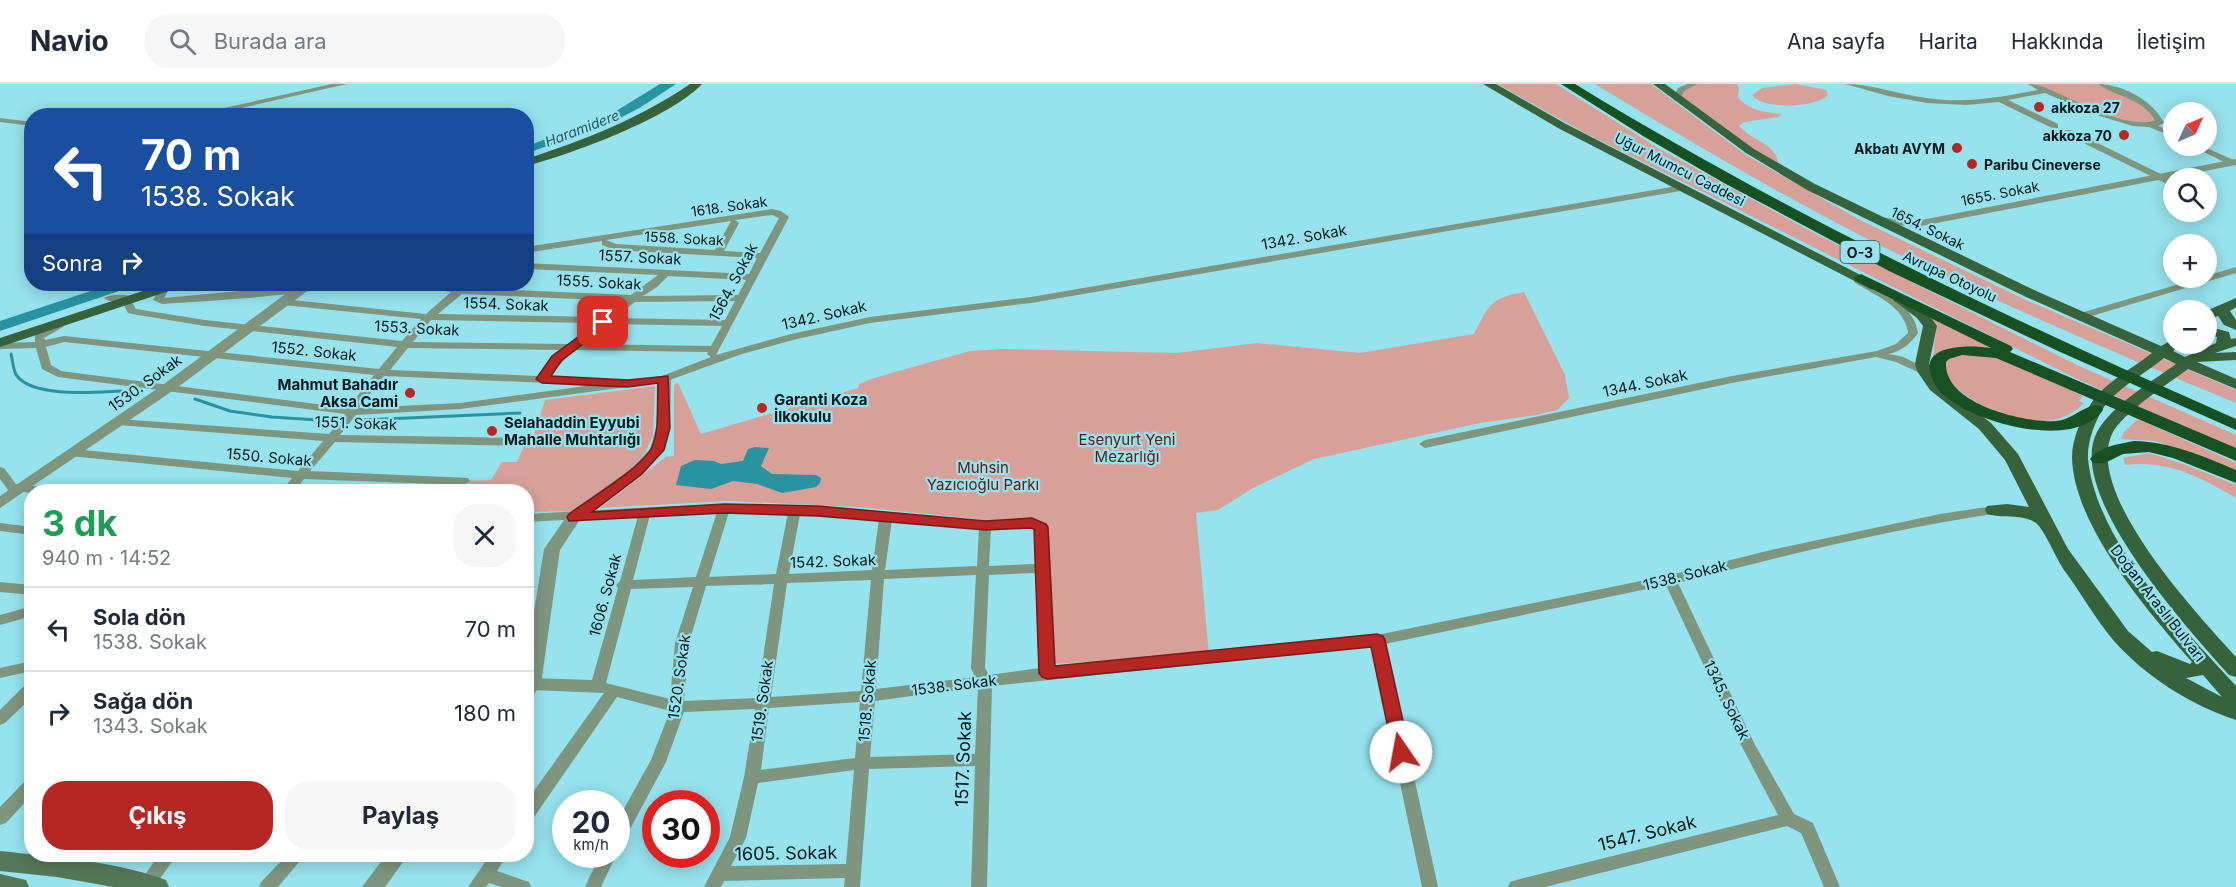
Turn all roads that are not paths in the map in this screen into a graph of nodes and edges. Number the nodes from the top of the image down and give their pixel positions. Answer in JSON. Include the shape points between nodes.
{"nodes":[{"id":1,"x":343,"y":84,"type":"edge"},
{"id":2,"x":683,"y":84,"type":"edge"},
{"id":3,"x":697,"y":84,"type":"edge"},
{"id":4,"x":1488,"y":84,"type":"edge"},
{"id":5,"x":1567,"y":84,"type":"edge"},
{"id":6,"x":1584,"y":84,"type":"edge"},
{"id":7,"x":1658,"y":84,"type":"edge"},
{"id":8,"x":1693,"y":84,"type":"edge"},
{"id":9,"x":1849,"y":84,"type":"edge"},
{"id":10,"x":2032,"y":84,"type":"edge"},
{"id":11,"x":2102,"y":84,"type":"edge"},
{"id":12,"x":2046,"y":91,"type":"junction"},
{"id":13,"x":1677,"y":98,"type":"junction"},
{"id":14,"x":2000,"y":99,"type":"junction"},
{"id":15,"x":230,"y":108,"type":"edge"},
{"id":16,"x":0,"y":120,"type":"edge"},
{"id":17,"x":24,"y":123,"type":"edge"},
{"id":18,"x":2155,"y":125,"type":"junction"},
{"id":19,"x":2163,"y":128,"type":"edge"},
{"id":20,"x":534,"y":153,"type":"edge"},
{"id":21,"x":2217,"y":153,"type":"edge"},
{"id":22,"x":2217,"y":155,"type":"edge"},
{"id":23,"x":534,"y":160,"type":"edge"},
{"id":24,"x":2235,"y":163,"type":"edge"},
{"id":25,"x":2215,"y":168,"type":"edge"},
{"id":26,"x":2217,"y":169,"type":"edge"},
{"id":27,"x":2163,"y":178,"type":"edge"},
{"id":28,"x":2163,"y":181,"type":"edge"},
{"id":29,"x":2163,"y":181,"type":"edge"},
{"id":30,"x":1683,"y":188,"type":"junction"},
{"id":31,"x":784,"y":217,"type":"junction"},
{"id":32,"x":1876,"y":219,"type":"junction"},
{"id":33,"x":734,"y":223,"type":"junction"},
{"id":34,"x":1918,"y":240,"type":"junction"},
{"id":35,"x":605,"y":243,"type":"junction"},
{"id":36,"x":534,"y":248,"type":"edge"},
{"id":37,"x":718,"y":253,"type":"junction"},
{"id":38,"x":534,"y":254,"type":"edge"},
{"id":39,"x":764,"y":256,"type":"junction"},
{"id":40,"x":1835,"y":265,"type":"junction"},
{"id":41,"x":534,"y":266,"type":"edge"},
{"id":42,"x":2236,"y":270,"type":"edge"},
{"id":43,"x":664,"y":274,"type":"junction"},
{"id":44,"x":753,"y":277,"type":"junction"},
{"id":45,"x":1861,"y":278,"type":"junction"},
{"id":46,"x":141,"y":291,"type":"edge"},
{"id":47,"x":150,"y":291,"type":"edge"},
{"id":48,"x":162,"y":291,"type":"edge"},
{"id":49,"x":252,"y":291,"type":"edge"},
{"id":50,"x":295,"y":291,"type":"edge"},
{"id":51,"x":459,"y":291,"type":"edge"},
{"id":52,"x":525,"y":291,"type":"edge"},
{"id":53,"x":109,"y":298,"type":"junction"},
{"id":54,"x":633,"y":298,"type":"junction"},
{"id":55,"x":742,"y":298,"type":"junction"},
{"id":56,"x":126,"y":300,"type":"junction"},
{"id":57,"x":284,"y":302,"type":"junction"},
{"id":58,"x":2232,"y":303,"type":"edge"},
{"id":59,"x":2217,"y":311,"type":"edge"},
{"id":60,"x":2081,"y":316,"type":"junction"},
{"id":61,"x":428,"y":317,"type":"junction"},
{"id":62,"x":74,"y":318,"type":"junction"},
{"id":63,"x":603,"y":322,"type":"junction"},
{"id":64,"x":729,"y":323,"type":"junction"},
{"id":65,"x":2236,"y":326,"type":"edge"},
{"id":66,"x":249,"y":327,"type":"junction"},
{"id":67,"x":2217,"y":333,"type":"edge"},
{"id":68,"x":0,"y":335,"type":"edge"},
{"id":69,"x":2229,"y":344,"type":"edge"},
{"id":70,"x":0,"y":345,"type":"edge"},
{"id":71,"x":40,"y":345,"type":"junction"},
{"id":72,"x":406,"y":345,"type":"junction"},
{"id":73,"x":572,"y":348,"type":"junction"},
{"id":74,"x":715,"y":349,"type":"junction"},
{"id":75,"x":2163,"y":352,"type":"edge"},
{"id":76,"x":1872,"y":354,"type":"junction"},
{"id":77,"x":211,"y":356,"type":"junction"},
{"id":78,"x":2236,"y":356,"type":"edge"},
{"id":79,"x":709,"y":360,"type":"junction"},
{"id":80,"x":2195,"y":365,"type":"junction"},
{"id":81,"x":1924,"y":371,"type":"junction"},
{"id":82,"x":383,"y":373,"type":"junction"},
{"id":83,"x":542,"y":379,"type":"junction"},
{"id":84,"x":664,"y":379,"type":"junction"},
{"id":85,"x":628,"y":384,"type":"junction"},
{"id":86,"x":2236,"y":384,"type":"edge"},
{"id":87,"x":169,"y":387,"type":"junction"},
{"id":88,"x":2086,"y":389,"type":"junction"},
{"id":89,"x":2098,"y":405,"type":"junction"},
{"id":90,"x":353,"y":412,"type":"junction"},
{"id":91,"x":2236,"y":412,"type":"edge"},
{"id":92,"x":118,"y":422,"type":"junction"},
{"id":93,"x":2236,"y":425,"type":"edge"},
{"id":94,"x":331,"y":438,"type":"junction"},
{"id":95,"x":521,"y":442,"type":"dead end"},
{"id":96,"x":1425,"y":444,"type":"dead end"},
{"id":97,"x":73,"y":453,"type":"junction"},
{"id":98,"x":2236,"y":455,"type":"edge"},
{"id":99,"x":2099,"y":459,"type":"junction"},
{"id":100,"x":0,"y":471,"type":"edge"},
{"id":101,"x":301,"y":475,"type":"junction"},
{"id":102,"x":2236,"y":477,"type":"edge"},
{"id":103,"x":464,"y":482,"type":"dead end"},
{"id":104,"x":28,"y":484,"type":"edge"},
{"id":105,"x":294,"y":484,"type":"edge"},
{"id":106,"x":24,"y":487,"type":"edge"},
{"id":107,"x":21,"y":489,"type":"junction"},
{"id":108,"x":24,"y":489,"type":"edge"},
{"id":109,"x":0,"y":503,"type":"edge"},
{"id":110,"x":724,"y":508,"type":"junction"},
{"id":111,"x":795,"y":509,"type":"junction"},
{"id":112,"x":1993,"y":510,"type":"joint"},
{"id":113,"x":645,"y":512,"type":"junction"},
{"id":114,"x":886,"y":516,"type":"junction"},
{"id":115,"x":574,"y":517,"type":"junction"},
{"id":116,"x":534,"y":518,"type":"edge"},
{"id":117,"x":986,"y":525,"type":"junction"},
{"id":118,"x":0,"y":527,"type":"edge"},
{"id":119,"x":2047,"y":527,"type":"junction"},
{"id":120,"x":24,"y":530,"type":"edge"},
{"id":121,"x":1043,"y":568,"type":"junction"},
{"id":122,"x":985,"y":569,"type":"junction"},
{"id":123,"x":878,"y":576,"type":"junction"},
{"id":124,"x":781,"y":580,"type":"junction"},
{"id":125,"x":1670,"y":580,"type":"junction"},
{"id":126,"x":701,"y":583,"type":"junction"},
{"id":127,"x":623,"y":585,"type":"junction"},
{"id":128,"x":0,"y":587,"type":"edge"},
{"id":129,"x":24,"y":589,"type":"edge"},
{"id":130,"x":24,"y":613,"type":"edge"},
{"id":131,"x":0,"y":620,"type":"edge"},
{"id":132,"x":1377,"y":640,"type":"junction"},
{"id":133,"x":534,"y":658,"type":"edge"},
{"id":134,"x":2199,"y":666,"type":"junction"},
{"id":135,"x":24,"y":668,"type":"edge"},
{"id":136,"x":2236,"y":670,"type":"edge"},
{"id":137,"x":0,"y":673,"type":"edge"},
{"id":138,"x":1047,"y":673,"type":"junction"},
{"id":139,"x":985,"y":682,"type":"junction"},
{"id":140,"x":598,"y":686,"type":"junction"},
{"id":141,"x":534,"y":688,"type":"edge"},
{"id":142,"x":614,"y":690,"type":"junction"},
{"id":143,"x":2191,"y":691,"type":"junction"},
{"id":144,"x":24,"y":695,"type":"edge"},
{"id":145,"x":867,"y":696,"type":"junction"},
{"id":146,"x":2236,"y":699,"type":"edge"},
{"id":147,"x":762,"y":703,"type":"junction"},
{"id":148,"x":677,"y":707,"type":"junction"},
{"id":149,"x":2236,"y":712,"type":"edge"},
{"id":150,"x":0,"y":719,"type":"edge"},
{"id":151,"x":981,"y":760,"type":"junction"},
{"id":152,"x":861,"y":763,"type":"junction"},
{"id":153,"x":752,"y":777,"type":"junction"},
{"id":154,"x":24,"y":792,"type":"edge"},
{"id":155,"x":534,"y":804,"type":"edge"},
{"id":156,"x":630,"y":813,"type":"edge"},
{"id":157,"x":0,"y":818,"type":"edge"},
{"id":158,"x":1788,"y":819,"type":"junction"},
{"id":159,"x":0,"y":861,"type":"edge"},
{"id":160,"x":24,"y":861,"type":"edge"},
{"id":161,"x":66,"y":862,"type":"edge"},
{"id":162,"x":165,"y":862,"type":"edge"},
{"id":163,"x":290,"y":862,"type":"edge"},
{"id":164,"x":392,"y":862,"type":"edge"},
{"id":165,"x":494,"y":862,"type":"edge"},
{"id":166,"x":602,"y":868,"type":"edge"},
{"id":167,"x":852,"y":879,"type":"edge"},
{"id":168,"x":716,"y":880,"type":"edge"},
{"id":169,"x":787,"y":880,"type":"edge"},
{"id":170,"x":481,"y":881,"type":"edge"},
{"id":171,"x":0,"y":884,"type":"edge"},
{"id":172,"x":153,"y":885,"type":"edge"},
{"id":173,"x":18,"y":887,"type":"edge"},
{"id":174,"x":267,"y":887,"type":"edge"},
{"id":175,"x":372,"y":887,"type":"edge"},
{"id":176,"x":523,"y":887,"type":"edge"},
{"id":177,"x":593,"y":887,"type":"edge"},
{"id":178,"x":979,"y":887,"type":"edge"},
{"id":179,"x":1430,"y":887,"type":"edge"},
{"id":180,"x":1516,"y":887,"type":"edge"},
{"id":181,"x":1832,"y":887,"type":"edge"}],
"edges":[{"from":1,"to":15,"type":"street"},
{"from":2,"to":20,"type":"main road","via":[[606,129]]},
{"from":3,"to":23,"type":"main road","via":[[668,105],[622,129]]},
{"from":4,"to":30,"type":"main road","name":"Uğur Mumcu Caddesi"},
{"from":5,"to":93,"type":"highway","name":"Avrupa Otoyolu","number":"O-3","via":[[1714,174],[1886,265]]},
{"from":6,"to":91,"type":"highway","name":"Avrupa Otoyolu","number":"O-3","via":[[1691,150],[1862,242],[2034,324]]},
{"from":7,"to":13,"type":"main road","name":"1654. Sokak"},
{"from":8,"to":13,"type":"street","via":[[1681,90]]},
{"from":9,"to":14,"type":"street","via":[[1934,102]]},
{"from":10,"to":12,"type":"street"},
{"from":11,"to":18,"type":"street","via":[[2150,109],[2161,121]]},
{"from":12,"to":14,"type":"street"},
{"from":12,"to":18,"type":"street","via":[[2101,114]]},
{"from":13,"to":32,"type":"main road","name":"1654. Sokak","via":[[1775,167]]},
{"from":14,"to":27,"type":"street","via":[[2055,126],[2071,129],[2068,132]]},
{"from":16,"to":17,"type":"street"},
{"from":18,"to":19,"type":"street"},
{"from":21,"to":24,"type":"street"},
{"from":22,"to":24,"type":"street"},
{"from":24,"to":25,"type":"street","name":"1655. Sokak"},
{"from":24,"to":26,"type":"street"},
{"from":28,"to":32,"type":"street","name":"1655. Sokak","via":[[1916,224]]},
{"from":29,"to":34,"type":"street","name":"1655. Sokak","via":[[1929,228],[1918,233]]},
{"from":30,"to":40,"type":"main road","name":"Uğur Mumcu Caddesi"},
{"from":30,"to":79,"type":"street","name":"1342. Sokak","via":[[1031,300],[870,320]]},
{"from":31,"to":33,"type":"street","name":"1618. Sokak"},
{"from":31,"to":36,"type":"street","name":"1618. Sokak","via":[[771,212]]},
{"from":31,"to":39,"type":"street","name":"1564. Sokak"},
{"from":32,"to":34,"type":"main road","name":"1654. Sokak"},
{"from":33,"to":35,"type":"street","name":"1618. Sokak"},
{"from":33,"to":37,"type":"street"},
{"from":34,"to":60,"type":"main road","name":"1654. Sokak"},
{"from":35,"to":37,"type":"street","name":"1558. Sokak","via":[[614,247]]},
{"from":35,"to":38,"type":"street","name":"1618. Sokak"},
{"from":37,"to":39,"type":"street","name":"1558. Sokak"},
{"from":39,"to":44,"type":"street","name":"1564. Sokak"},
{"from":40,"to":45,"type":"main road","name":"Uğur Mumcu Caddesi"},
{"from":40,"to":76,"type":"street","name":"1344. Sokak","via":[[1911,318],[1911,339],[1893,350]]},
{"from":41,"to":43,"type":"street","name":"1557. Sokak"},
{"from":42,"to":60,"type":"street"},
{"from":43,"to":44,"type":"street","name":"1557. Sokak"},
{"from":43,"to":54,"type":"street","via":[[656,285]]},
{"from":44,"to":55,"type":"street","name":"1564. Sokak"},
{"from":45,"to":81,"type":"main road","name":"Uğur Mumcu Caddesi","via":[[1915,309],[1927,321],[1930,334],[1922,364]]},
{"from":45,"to":88,"type":"highway"},
{"from":46,"to":53,"type":"main road"},
{"from":47,"to":56,"type":"main road"},
{"from":48,"to":49,"type":"street","via":[[158,300],[162,302]]},
{"from":50,"to":57,"type":"street","name":"1530. Sokak"},
{"from":51,"to":61,"type":"street"},
{"from":52,"to":54,"type":"street","name":"1555. Sokak"},
{"from":53,"to":56,"type":"street"},
{"from":53,"to":68,"type":"main road"},
{"from":54,"to":55,"type":"street","name":"1555. Sokak"},
{"from":54,"to":63,"type":"street"},
{"from":55,"to":64,"type":"street","name":"1564. Sokak"},
{"from":56,"to":62,"type":"main road"},
{"from":56,"to":66,"type":"street","name":"1553. Sokak","via":[[132,311]]},
{"from":57,"to":61,"type":"street","name":"1554. Sokak"},
{"from":57,"to":66,"type":"street","name":"1530. Sokak"},
{"from":58,"to":59,"type":"main road"},
{"from":58,"to":65,"type":"main road","via":[[2223,315]]},
{"from":60,"to":80,"type":"main road","name":"1654. Sokak"},
{"from":61,"to":63,"type":"street","name":"1554. Sokak"},
{"from":61,"to":72,"type":"street"},
{"from":62,"to":70,"type":"main road"},
{"from":62,"to":71,"type":"street","via":[[39,337]]},
{"from":63,"to":64,"type":"street","name":"1554. Sokak"},
{"from":63,"to":73,"type":"street"},
{"from":64,"to":74,"type":"street","name":"1564. Sokak"},
{"from":66,"to":72,"type":"street","name":"1553. Sokak"},
{"from":66,"to":77,"type":"street","name":"1530. Sokak"},
{"from":67,"to":69,"type":"main road","via":[[2224,335]]},
{"from":69,"to":80,"type":"main road","via":[[2204,351]]},
{"from":70,"to":71,"type":"street","name":"1552. Sokak"},
{"from":71,"to":77,"type":"street","name":"1552. Sokak","via":[[64,339]]},
{"from":71,"to":87,"type":"street","name":"1342. Sokak","via":[[46,367],[58,374]]},
{"from":72,"to":73,"type":"street","name":"1553. Sokak"},
{"from":72,"to":82,"type":"street"},
{"from":73,"to":74,"type":"street","name":"1553. Sokak"},
{"from":73,"to":83,"type":"street","via":[[556,359]]},
{"from":74,"to":79,"type":"street","name":"1564. Sokak"},
{"from":75,"to":89,"type":"main road"},
{"from":76,"to":81,"type":"street","name":"1344. Sokak","via":[[1899,359]]},
{"from":76,"to":96,"type":"street","name":"1344. Sokak"},
{"from":77,"to":82,"type":"street","name":"1552. Sokak"},
{"from":77,"to":87,"type":"street","name":"1530. Sokak"},
{"from":78,"to":80,"type":"main road"},
{"from":79,"to":84,"type":"street","name":"1342. Sokak"},
{"from":80,"to":86,"type":"main road","name":"1654. Sokak"},
{"from":80,"to":99,"type":"main road","via":[[2124,411],[2105,432]]},
{"from":81,"to":119,"type":"main road","via":[[1935,387],[2000,442]]},
{"from":82,"to":83,"type":"street","name":"1552. Sokak"},
{"from":82,"to":90,"type":"street"},
{"from":83,"to":85,"type":"street","name":"1552. Sokak"},
{"from":84,"to":85,"type":"street","name":"1342. Sokak"},
{"from":84,"to":115,"type":"street","via":[[663,428],[657,450],[638,471]]},
{"from":85,"to":90,"type":"street","name":"1342. Sokak","via":[[460,406]]},
{"from":87,"to":90,"type":"street","name":"1342. Sokak"},
{"from":87,"to":92,"type":"street","name":"1530. Sokak"},
{"from":88,"to":89,"type":"highway","via":[[1989,352],[1955,351],[1946,354],[1938,364],[1937,371],[1945,385],[1963,401],[2007,421],[2058,426],[2077,421]]},
{"from":88,"to":98,"type":"highway"},
{"from":89,"to":134,"type":"main road","name":"Doğan Araslı Bulvarı","via":[[2080,456],[2093,512],[2132,574]]},
{"from":90,"to":94,"type":"street"},
{"from":92,"to":94,"type":"street","name":"1551. Sokak"},
{"from":92,"to":97,"type":"street","name":"1530. Sokak"},
{"from":94,"to":95,"type":"street","name":"1551. Sokak"},
{"from":94,"to":101,"type":"street"},
{"from":97,"to":101,"type":"street","name":"1550. Sokak"},
{"from":97,"to":104,"type":"street","name":"1530. Sokak"},
{"from":99,"to":102,"type":"highway","via":[[2120,449],[2157,448]]},
{"from":99,"to":136,"type":"main road","name":"Doğan Araslı Bulvarı","via":[[2114,508],[2132,542]]},
{"from":100,"to":107,"type":"street","via":[[12,487]]},
{"from":101,"to":103,"type":"street","name":"1550. Sokak"},
{"from":101,"to":105,"type":"street"},
{"from":106,"to":107,"type":"street","name":"1530. Sokak"},
{"from":107,"to":108,"type":"street"},
{"from":107,"to":109,"type":"street","name":"1530. Sokak"},
{"from":110,"to":111,"type":"street"},
{"from":110,"to":113,"type":"street"},
{"from":110,"to":126,"type":"street","name":"1520. Sokak"},
{"from":111,"to":114,"type":"street"},
{"from":111,"to":124,"type":"street","name":"1519. Sokak"},
{"from":112,"to":119,"type":"main road"},
{"from":112,"to":125,"type":"street","name":"1538. Sokak","via":[[1771,554]]},
{"from":113,"to":115,"type":"street"},
{"from":113,"to":127,"type":"street","name":"1606. Sokak"},
{"from":114,"to":117,"type":"street"},
{"from":114,"to":123,"type":"street","name":"1518. Sokak"},
{"from":115,"to":116,"type":"street"},
{"from":115,"to":133,"type":"street","via":[[552,549]]},
{"from":117,"to":121,"type":"street","via":[[1032,523],[1041,527]]},
{"from":117,"to":122,"type":"street","name":"1517. Sokak"},
{"from":118,"to":120,"type":"street"},
{"from":119,"to":134,"type":"main road","via":[[2147,651],[2177,669]]},
{"from":119,"to":143,"type":"main road","via":[[2090,596],[2121,636],[2162,674]]},
{"from":121,"to":122,"type":"street","name":"1542. Sokak"},
{"from":121,"to":138,"type":"street"},
{"from":122,"to":123,"type":"street","name":"1542. Sokak"},
{"from":122,"to":139,"type":"street","name":"1517. Sokak","via":[[978,668]]},
{"from":123,"to":124,"type":"street","name":"1542. Sokak"},
{"from":123,"to":145,"type":"street","name":"1518. Sokak"},
{"from":124,"to":126,"type":"street","name":"1542. Sokak"},
{"from":124,"to":147,"type":"street","name":"1519. Sokak"},
{"from":125,"to":132,"type":"street","name":"1538. Sokak"},
{"from":125,"to":158,"type":"street","name":"1345. Sokak","via":[[1748,745]]},
{"from":126,"to":127,"type":"street","name":"1542. Sokak"},
{"from":126,"to":148,"type":"street","name":"1520. Sokak","via":[[682,643]]},
{"from":127,"to":140,"type":"street","name":"1606. Sokak"},
{"from":128,"to":129,"type":"street"},
{"from":130,"to":131,"type":"street"},
{"from":132,"to":138,"type":"street","name":"1538. Sokak"},
{"from":132,"to":179,"type":"street"},
{"from":134,"to":143,"type":"main road","via":[[2190,683]]},
{"from":134,"to":146,"type":"main road","name":"Doğan Araslı Bulvarı"},
{"from":135,"to":137,"type":"street"},
{"from":138,"to":139,"type":"street","name":"1538. Sokak"},
{"from":139,"to":145,"type":"street","name":"1538. Sokak"},
{"from":139,"to":151,"type":"street","name":"1517. Sokak"},
{"from":140,"to":141,"type":"street","name":"1538. Sokak"},
{"from":140,"to":142,"type":"street","name":"1538. Sokak"},
{"from":142,"to":148,"type":"street","name":"1538. Sokak"},
{"from":142,"to":155,"type":"street"},
{"from":143,"to":149,"type":"main road"},
{"from":144,"to":150,"type":"street"},
{"from":145,"to":147,"type":"street","name":"1538. Sokak"},
{"from":145,"to":152,"type":"street","name":"1518. Sokak"},
{"from":147,"to":148,"type":"street","name":"1538. Sokak"},
{"from":147,"to":153,"type":"street","name":"1519. Sokak"},
{"from":148,"to":156,"type":"street","name":"1520. Sokak","via":[[658,762]]},
{"from":151,"to":152,"type":"street"},
{"from":151,"to":178,"type":"street","name":"1517. Sokak"},
{"from":152,"to":153,"type":"street"},
{"from":152,"to":167,"type":"street","name":"1518. Sokak"},
{"from":153,"to":168,"type":"street","name":"1519. Sokak","via":[[738,838]]},
{"from":154,"to":157,"type":"street"},
{"from":158,"to":180,"type":"street","name":"1547. Sokak"},
{"from":158,"to":181,"type":"street","via":[[1807,828]]},
{"from":159,"to":160,"type":"main road"},
{"from":161,"to":172,"type":"main road"},
{"from":162,"to":172,"type":"street"},
{"from":163,"to":174,"type":"street"},
{"from":164,"to":175,"type":"street"},
{"from":165,"to":170,"type":"street"},
{"from":166,"to":177,"type":"street"},
{"from":167,"to":169,"type":"street","name":"1605. Sokak"},
{"from":168,"to":169,"type":"street","name":"1605. Sokak"},
{"from":170,"to":176,"type":"street"},
{"from":171,"to":173,"type":"main road"}]}
